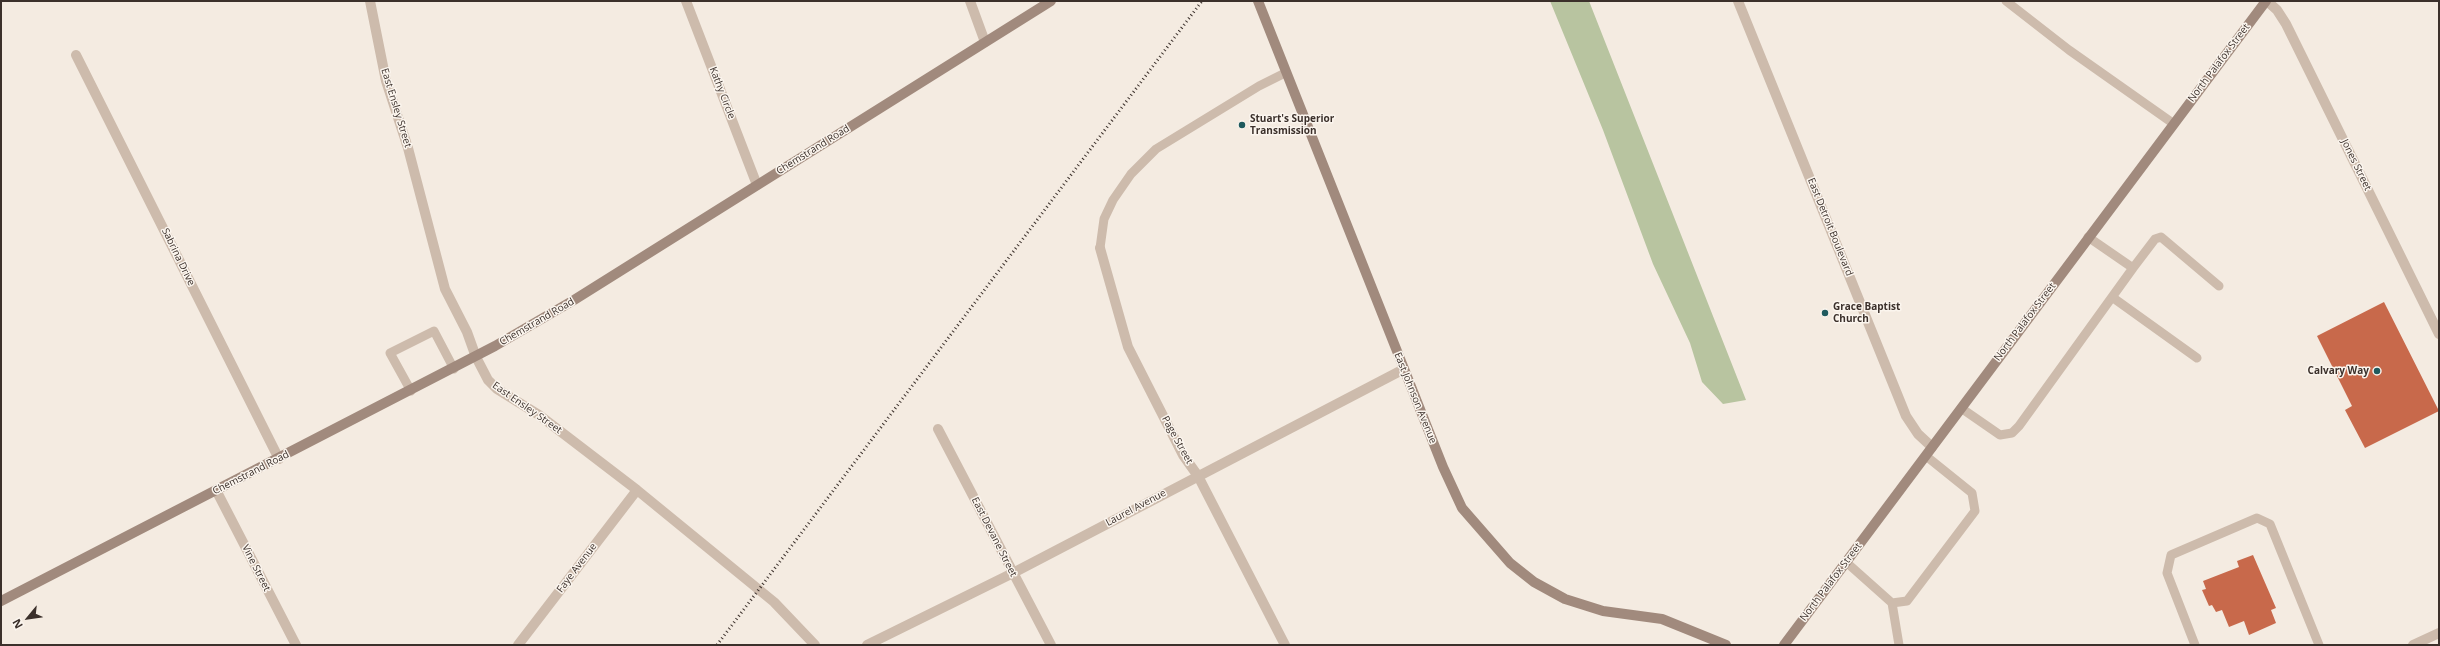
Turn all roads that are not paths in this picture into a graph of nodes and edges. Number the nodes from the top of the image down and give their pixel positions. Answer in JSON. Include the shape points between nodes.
{"nodes":[{"id":1,"x":370,"y":1,"type":"edge"},
{"id":2,"x":686,"y":1,"type":"edge"},
{"id":3,"x":970,"y":1,"type":"edge"},
{"id":4,"x":1050,"y":1,"type":"edge"},
{"id":5,"x":1258,"y":1,"type":"edge"},
{"id":6,"x":1738,"y":1,"type":"edge"},
{"id":7,"x":2267,"y":1,"type":"edge"},
{"id":8,"x":2011,"y":2,"type":"edge"},
{"id":9,"x":985,"y":42,"type":"junction"},
{"id":10,"x":76,"y":55,"type":"dead end"},
{"id":11,"x":1285,"y":73,"type":"junction"},
{"id":12,"x":2174,"y":124,"type":"junction"},
{"id":13,"x":757,"y":185,"type":"junction"},
{"id":14,"x":2088,"y":237,"type":"junction"},
{"id":15,"x":1100,"y":248,"type":"joint"},
{"id":16,"x":2133,"y":268,"type":"junction"},
{"id":17,"x":2219,"y":286,"type":"dead end"},
{"id":18,"x":2112,"y":297,"type":"junction"},
{"id":19,"x":2439,"y":334,"type":"edge"},
{"id":20,"x":476,"y":357,"type":"junction"},
{"id":21,"x":2197,"y":358,"type":"dead end"},
{"id":22,"x":454,"y":369,"type":"junction"},
{"id":23,"x":1404,"y":369,"type":"junction"},
{"id":24,"x":411,"y":391,"type":"junction"},
{"id":25,"x":1961,"y":408,"type":"junction"},
{"id":26,"x":938,"y":429,"type":"dead end"},
{"id":27,"x":1932,"y":447,"type":"junction"},
{"id":28,"x":1926,"y":456,"type":"junction"},
{"id":29,"x":279,"y":458,"type":"junction"},
{"id":30,"x":1198,"y":476,"type":"junction"},
{"id":31,"x":216,"y":490,"type":"junction"},
{"id":32,"x":637,"y":490,"type":"junction"},
{"id":33,"x":1846,"y":562,"type":"junction"},
{"id":34,"x":1013,"y":573,"type":"junction"},
{"id":35,"x":1,"y":601,"type":"edge"},
{"id":36,"x":1892,"y":603,"type":"junction"},
{"id":37,"x":2439,"y":633,"type":"edge"},
{"id":38,"x":296,"y":645,"type":"edge"},
{"id":39,"x":518,"y":645,"type":"edge"},
{"id":40,"x":815,"y":645,"type":"edge"},
{"id":41,"x":867,"y":645,"type":"edge"},
{"id":42,"x":1051,"y":645,"type":"edge"},
{"id":43,"x":1285,"y":645,"type":"edge"},
{"id":44,"x":1726,"y":645,"type":"edge"},
{"id":45,"x":1784,"y":645,"type":"edge"},
{"id":46,"x":1899,"y":645,"type":"edge"},
{"id":47,"x":2195,"y":645,"type":"edge"},
{"id":48,"x":2319,"y":645,"type":"edge"},
{"id":49,"x":2413,"y":645,"type":"edge"}],
"edges":[{"from":1,"to":20,"type":"street","name":"East Ensley Street","via":[[386,81],[408,148],[445,289],[467,332]]},
{"from":2,"to":13,"type":"street","name":"Kathy Circle"},
{"from":3,"to":9,"type":"street"},
{"from":4,"to":9,"type":"main road","name":"Chemstrand Road"},
{"from":5,"to":11,"type":"main road","name":"East Johnson Avenue"},
{"from":6,"to":27,"type":"street","name":"East Detroit Boulevard","via":[[1906,416],[1918,434]]},
{"from":7,"to":12,"type":"main road","name":"North Palafox Street"},
{"from":7,"to":19,"type":"street","name":"Jones Street","via":[[2286,24]]},
{"from":8,"to":12,"type":"lane","via":[[2069,50]]},
{"from":9,"to":13,"type":"main road","name":"Chemstrand Road"},
{"from":10,"to":29,"type":"street","name":"Sabrina Drive"},
{"from":11,"to":15,"type":"lane","via":[[1156,149],[1131,174],[1113,200],[1104,219]]},
{"from":11,"to":23,"type":"main road","name":"East Johnson Avenue"},
{"from":12,"to":14,"type":"main road","name":"North Palafox Street"},
{"from":13,"to":20,"type":"main road","name":"Chemstrand Road","via":[[574,300]]},
{"from":14,"to":16,"type":"lane"},
{"from":14,"to":25,"type":"main road","name":"North Palafox Street"},
{"from":15,"to":30,"type":"street","name":"Page Street","via":[[1128,347],[1183,455]]},
{"from":16,"to":17,"type":"lane","via":[[2152,242],[2161,237]]},
{"from":16,"to":18,"type":"lane"},
{"from":18,"to":21,"type":"lane"},
{"from":18,"to":25,"type":"lane","via":[[2012,433],[2000,435]]},
{"from":20,"to":22,"type":"main road","name":"Chemstrand Road"},
{"from":20,"to":32,"type":"street","name":"East Ensley Street","via":[[488,380],[497,389],[539,415]]},
{"from":22,"to":24,"type":"main road","name":"Chemstrand Road"},
{"from":22,"to":24,"type":"lane","via":[[434,331],[390,353]]},
{"from":23,"to":30,"type":"street","name":"Laurel Avenue"},
{"from":23,"to":44,"type":"main road","name":"East Johnson Avenue","via":[[1462,508],[1510,563],[1534,582],[1565,599],[1603,611],[1662,619]]},
{"from":24,"to":29,"type":"main road","name":"Chemstrand Road"},
{"from":25,"to":27,"type":"main road","name":"North Palafox Street"},
{"from":26,"to":34,"type":"street","name":"East Devane Street"},
{"from":27,"to":28,"type":"main road","name":"North Palafox Street"},
{"from":28,"to":33,"type":"main road","name":"North Palafox Street"},
{"from":28,"to":36,"type":"lane","via":[[1972,493],[1975,510],[1907,601]]},
{"from":29,"to":31,"type":"main road","name":"Chemstrand Road"},
{"from":30,"to":34,"type":"street","name":"Laurel Avenue"},
{"from":30,"to":43,"type":"street","name":"Page Street"},
{"from":31,"to":35,"type":"main road","name":"Chemstrand Road"},
{"from":31,"to":38,"type":"street","name":"Vine Street"},
{"from":32,"to":39,"type":"street","name":"Faye Avenue"},
{"from":32,"to":40,"type":"street","name":"East Ensley Street","via":[[774,602]]},
{"from":33,"to":36,"type":"lane"},
{"from":33,"to":45,"type":"main road","name":"North Palafox Street"},
{"from":34,"to":41,"type":"street","name":"Laurel Avenue"},
{"from":34,"to":42,"type":"street","name":"East Devane Street"},
{"from":36,"to":46,"type":"lane"},
{"from":37,"to":49,"type":"street"},
{"from":47,"to":48,"type":"lane","via":[[2167,573],[2171,555],[2257,518],[2270,524]]}]}
